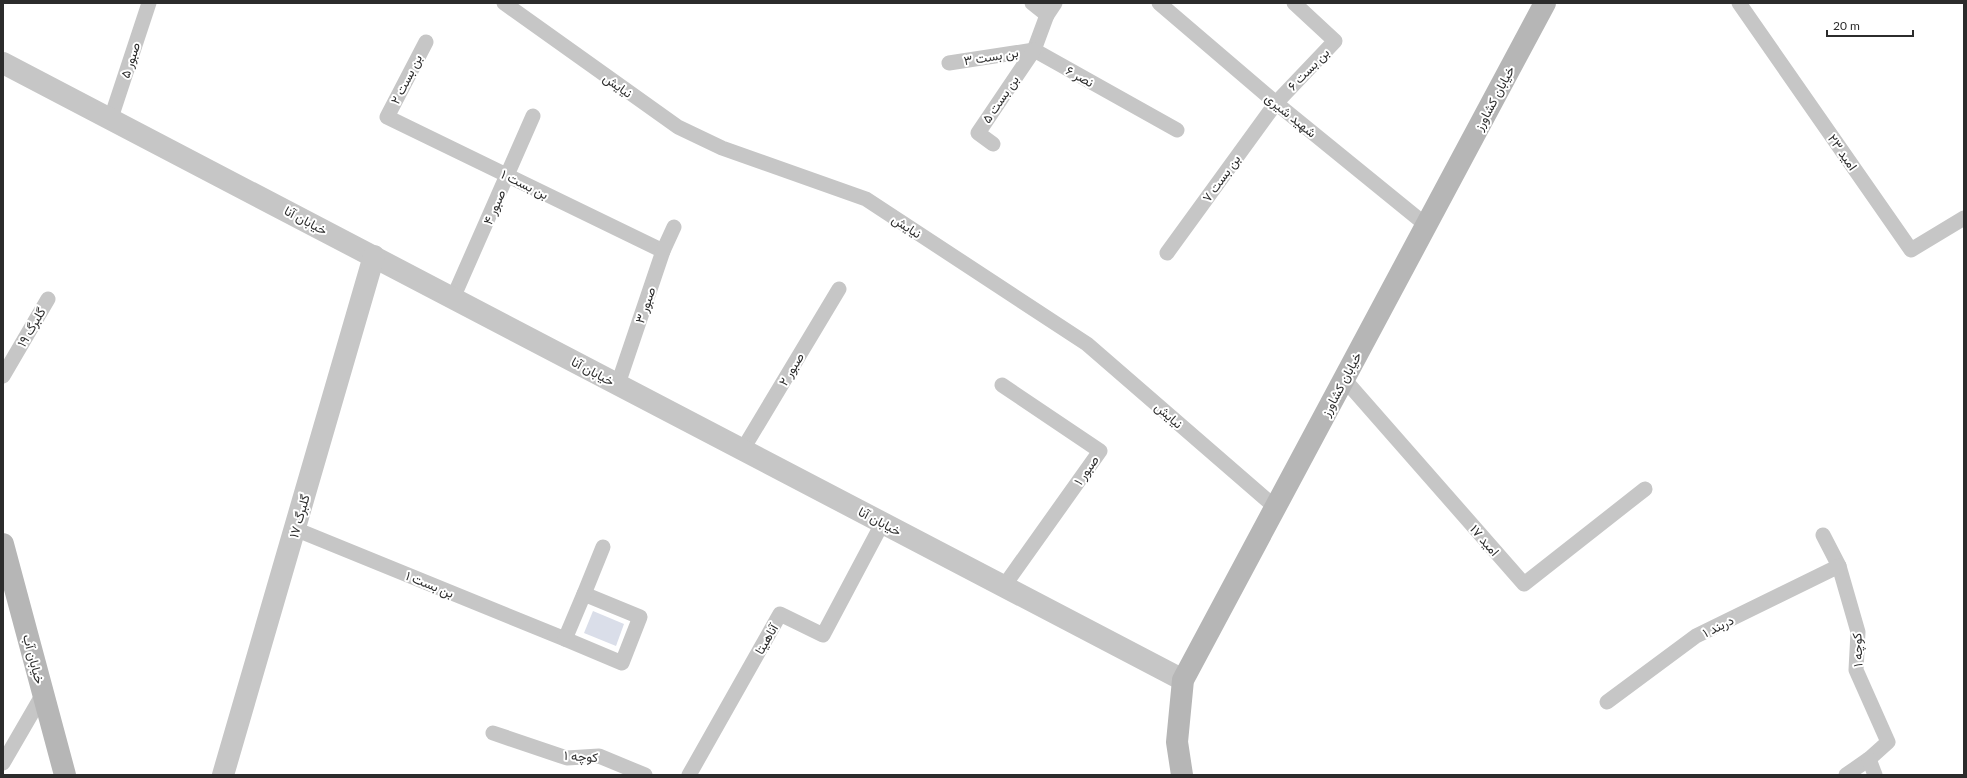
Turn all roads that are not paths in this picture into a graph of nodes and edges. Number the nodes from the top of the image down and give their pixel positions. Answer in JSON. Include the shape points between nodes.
{"nodes":[{"id":1,"x":149,"y":3,"type":"edge"},
{"id":2,"x":504,"y":3,"type":"edge"},
{"id":3,"x":1032,"y":3,"type":"edge"},
{"id":4,"x":1159,"y":3,"type":"edge"},
{"id":5,"x":1294,"y":3,"type":"edge"},
{"id":6,"x":1545,"y":3,"type":"edge"},
{"id":7,"x":1739,"y":3,"type":"edge"},
{"id":8,"x":1051,"y":9,"type":"edge"},
{"id":9,"x":426,"y":42,"type":"dead end"},
{"id":10,"x":1034,"y":50,"type":"junction"},
{"id":11,"x":3,"y":62,"type":"edge"},
{"id":12,"x":949,"y":63,"type":"dead end"},
{"id":13,"x":1276,"y":103,"type":"junction"},
{"id":14,"x":533,"y":116,"type":"dead end"},
{"id":15,"x":387,"y":117,"type":"joint"},
{"id":16,"x":111,"y":118,"type":"junction"},
{"id":17,"x":1177,"y":130,"type":"dead end"},
{"id":18,"x":994,"y":144,"type":"dead end"},
{"id":19,"x":508,"y":176,"type":"junction"},
{"id":20,"x":1964,"y":218,"type":"edge"},
{"id":21,"x":1426,"y":225,"type":"junction"},
{"id":22,"x":674,"y":227,"type":"dead end"},
{"id":23,"x":663,"y":251,"type":"junction"},
{"id":24,"x":1167,"y":253,"type":"dead end"},
{"id":25,"x":374,"y":256,"type":"junction"},
{"id":26,"x":839,"y":289,"type":"dead end"},
{"id":27,"x":454,"y":298,"type":"junction"},
{"id":28,"x":48,"y":299,"type":"dead end"},
{"id":29,"x":3,"y":376,"type":"edge"},
{"id":30,"x":1344,"y":379,"type":"junction"},
{"id":31,"x":618,"y":384,"type":"junction"},
{"id":32,"x":1002,"y":385,"type":"dead end"},
{"id":33,"x":744,"y":449,"type":"junction"},
{"id":34,"x":1645,"y":489,"type":"dead end"},
{"id":35,"x":1275,"y":507,"type":"junction"},
{"id":36,"x":883,"y":522,"type":"junction"},
{"id":37,"x":295,"y":529,"type":"junction"},
{"id":38,"x":1823,"y":535,"type":"dead end"},
{"id":39,"x":3,"y":544,"type":"edge"},
{"id":40,"x":603,"y":547,"type":"dead end"},
{"id":41,"x":1839,"y":566,"type":"junction"},
{"id":42,"x":1004,"y":586,"type":"junction"},
{"id":43,"x":584,"y":594,"type":"junction"},
{"id":44,"x":565,"y":639,"type":"junction"},
{"id":45,"x":1183,"y":680,"type":"junction"},
{"id":46,"x":43,"y":694,"type":"junction"},
{"id":47,"x":1607,"y":702,"type":"dead end"},
{"id":48,"x":493,"y":733,"type":"dead end"},
{"id":49,"x":1869,"y":759,"type":"junction"},
{"id":50,"x":3,"y":763,"type":"edge"},
{"id":51,"x":65,"y":775,"type":"edge"},
{"id":52,"x":223,"y":775,"type":"edge"},
{"id":53,"x":645,"y":775,"type":"edge"},
{"id":54,"x":689,"y":775,"type":"edge"},
{"id":55,"x":1182,"y":775,"type":"edge"},
{"id":56,"x":1846,"y":775,"type":"edge"},
{"id":57,"x":1875,"y":775,"type":"edge"}],
"edges":[{"from":1,"to":16,"type":"lane","name":"صبور ۵"},
{"from":2,"to":35,"type":"lane","name":"نیایش","via":[[678,127],[722,148],[873,203],[1087,344]]},
{"from":3,"to":8,"type":"lane"},
{"from":4,"to":13,"type":"lane","name":"شهید شیری"},
{"from":5,"to":13,"type":"lane","name":"بن بست ۶","via":[[1335,41]]},
{"from":6,"to":21,"type":"main road","name":"خیابان کشاورز"},
{"from":7,"to":20,"type":"lane","name":"امید ۲۳","via":[[1911,250]]},
{"from":8,"to":10,"type":"lane"},
{"from":9,"to":15,"type":"lane","name":"بن بست ۲"},
{"from":10,"to":12,"type":"lane","name":"بن بست ۳"},
{"from":10,"to":17,"type":"lane","name":"نصر ۶"},
{"from":10,"to":18,"type":"lane","name":"بن بست ۵","via":[[978,133]]},
{"from":11,"to":16,"type":"street","name":"خیابان آنا"},
{"from":13,"to":21,"type":"lane","name":"شهید شیری"},
{"from":13,"to":24,"type":"lane","name":"بن بست ۷"},
{"from":14,"to":19,"type":"lane","name":"صبور ۴"},
{"from":15,"to":19,"type":"lane","name":"بن بست ۱"},
{"from":16,"to":25,"type":"street","name":"خیابان آنا"},
{"from":19,"to":23,"type":"lane","name":"بن بست ۱"},
{"from":19,"to":27,"type":"lane","name":"صبور ۴"},
{"from":21,"to":30,"type":"main road","name":"خیابان کشاورز"},
{"from":22,"to":23,"type":"lane","name":"صبور ۳"},
{"from":23,"to":31,"type":"lane","name":"صبور ۳"},
{"from":25,"to":27,"type":"street","name":"خیابان آنا"},
{"from":25,"to":37,"type":"street","name":"گلبرگ ۱۷"},
{"from":26,"to":33,"type":"lane","name":"صبور ۲"},
{"from":27,"to":31,"type":"street","name":"خیابان آنا"},
{"from":28,"to":29,"type":"lane","name":"گلبرگ ۱۹"},
{"from":30,"to":34,"type":"lane","name":"امید ۱۷","via":[[1524,584]]},
{"from":30,"to":35,"type":"main road","name":"خیابان کشاورز"},
{"from":31,"to":33,"type":"street","name":"خیابان آنا"},
{"from":32,"to":42,"type":"lane","name":"صبور ۱","via":[[1100,451]]},
{"from":33,"to":36,"type":"street","name":"خیابان آنا"},
{"from":35,"to":45,"type":"main road","name":"خیابان کشاورز"},
{"from":36,"to":42,"type":"street","name":"خیابان آنا"},
{"from":36,"to":54,"type":"lane","name":"آناهیتا","via":[[823,635],[780,614]]},
{"from":37,"to":44,"type":"lane","name":"بن بست ۱"},
{"from":37,"to":52,"type":"street","name":"گلبرگ ۱۷"},
{"from":38,"to":41,"type":"lane","name":"کوچه ۱"},
{"from":39,"to":46,"type":"main road","name":"خیابان آب"},
{"from":40,"to":43,"type":"lane"},
{"from":41,"to":47,"type":"lane","name":"دربند ۱","via":[[1696,636]]},
{"from":41,"to":49,"type":"lane","name":"کوچه ۱","via":[[1858,632],[1856,670],[1888,742]]},
{"from":42,"to":45,"type":"street","name":"خیابان آنا"},
{"from":43,"to":44,"type":"lane"},
{"from":43,"to":44,"type":"lane","name":"بن بست ۱","via":[[640,617],[622,663]]},
{"from":45,"to":55,"type":"main road","name":"خیابان کشاورز","via":[[1177,742]]},
{"from":46,"to":50,"type":"lane"},
{"from":46,"to":51,"type":"main road","name":"خیابان آب"},
{"from":48,"to":53,"type":"lane","name":"کوچه ۱","via":[[567,758],[599,756]]},
{"from":49,"to":56,"type":"lane"},
{"from":49,"to":57,"type":"lane"}]}
